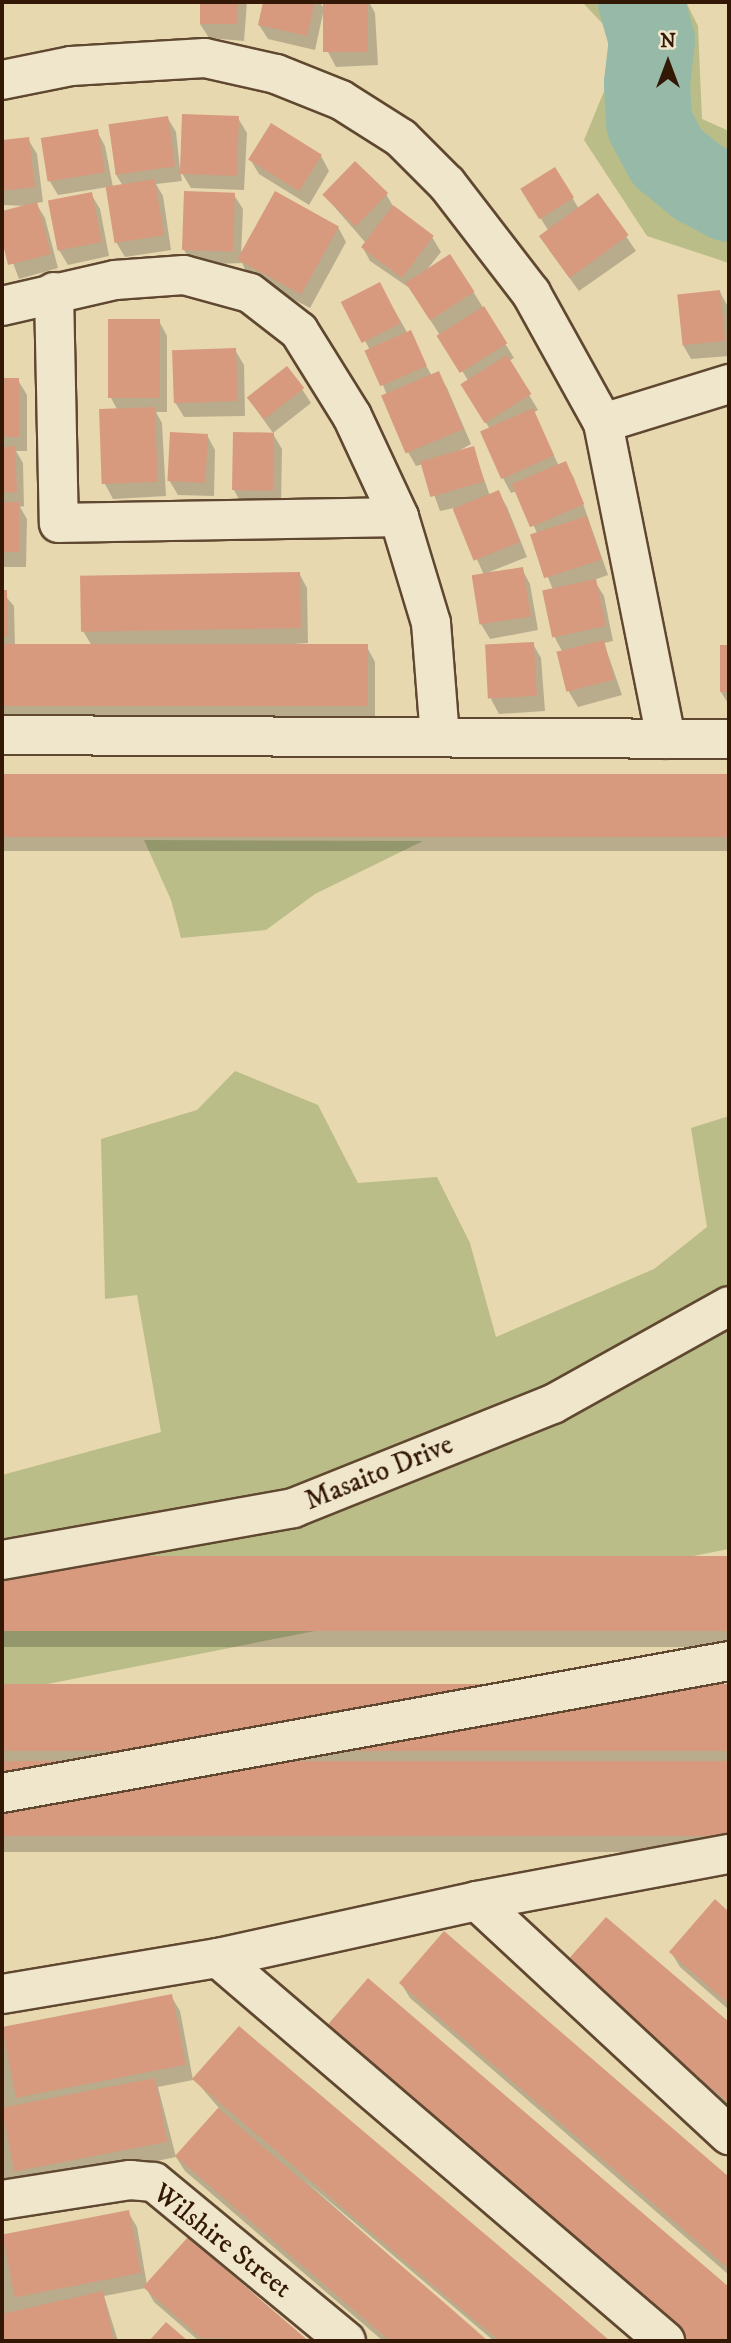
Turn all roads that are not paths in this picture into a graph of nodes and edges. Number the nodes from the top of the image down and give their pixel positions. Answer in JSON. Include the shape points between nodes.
{"nodes":[{"id":1,"x":2,"y":80,"type":"edge"},
{"id":2,"x":54,"y":292,"type":"junction"},
{"id":3,"x":2,"y":306,"type":"edge"},
{"id":4,"x":729,"y":384,"type":"edge"},
{"id":5,"x":603,"y":423,"type":"junction"},
{"id":6,"x":399,"y":517,"type":"junction"},
{"id":7,"x":2,"y":736,"type":"edge"},
{"id":8,"x":440,"y":737,"type":"junction"},
{"id":9,"x":666,"y":739,"type":"junction"},
{"id":10,"x":729,"y":739,"type":"edge"},
{"id":11,"x":729,"y":1306,"type":"edge"},
{"id":12,"x":2,"y":1560,"type":"edge"},
{"id":13,"x":729,"y":1661,"type":"edge"},
{"id":14,"x":2,"y":1793,"type":"edge"},
{"id":15,"x":727,"y":1857,"type":"edge"},
{"id":16,"x":477,"y":1901,"type":"junction"},
{"id":17,"x":218,"y":1958,"type":"junction"},
{"id":18,"x":2,"y":1994,"type":"edge"},
{"id":19,"x":729,"y":2135,"type":"edge"},
{"id":20,"x":2,"y":2200,"type":"edge"},
{"id":21,"x":346,"y":2341,"type":"edge"},
{"id":22,"x":665,"y":2341,"type":"edge"}],
"edges":[{"from":1,"to":5,"type":"street","via":[[71,66],[205,58],[276,74],[341,100],[401,138],[447,184],[531,293]]},
{"from":2,"to":3,"type":"street"},
{"from":2,"to":6,"type":"street","via":[[184,275],[250,293],[299,331],[352,416]]},
{"from":2,"to":6,"type":"street","via":[[59,523]]},
{"from":4,"to":5,"type":"street"},
{"from":5,"to":9,"type":"street"},
{"from":6,"to":8,"type":"street","via":[[430,623]]},
{"from":7,"to":8,"type":"street"},
{"from":8,"to":9,"type":"street"},
{"from":9,"to":10,"type":"street"},
{"from":11,"to":12,"type":"street","name":"Masaito Drive","via":[[553,1404],[293,1508]]},
{"from":13,"to":14,"type":"street"},
{"from":15,"to":16,"type":"street"},
{"from":16,"to":17,"type":"street"},
{"from":16,"to":19,"type":"street"},
{"from":17,"to":18,"type":"street"},
{"from":17,"to":22,"type":"street"},
{"from":20,"to":21,"type":"street","name":"Wilshire Street","via":[[130,2180],[154,2182]]}]}
